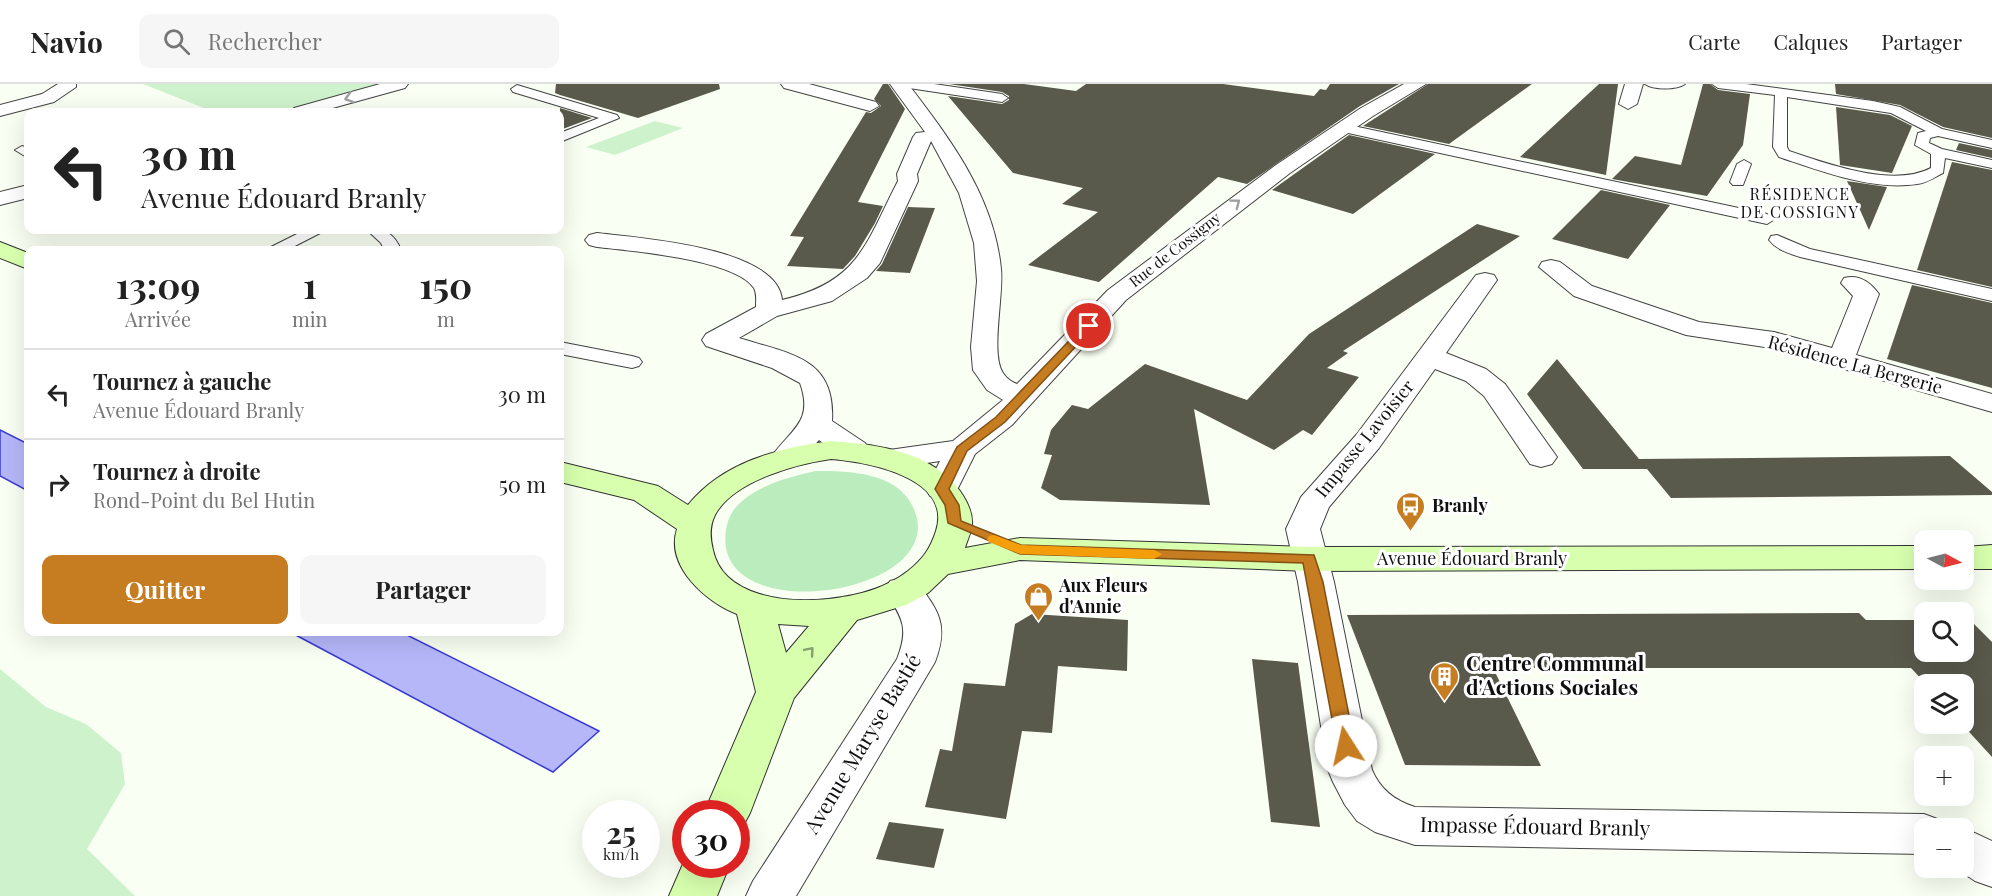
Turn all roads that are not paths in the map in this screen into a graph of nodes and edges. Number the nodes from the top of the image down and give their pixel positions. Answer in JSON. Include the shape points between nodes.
{"nodes":[{"id":1,"x":67,"y":84,"type":"edge"},
{"id":2,"x":399,"y":84,"type":"edge"},
{"id":3,"x":790,"y":84,"type":"edge"},
{"id":4,"x":899,"y":84,"type":"edge"},
{"id":5,"x":909,"y":84,"type":"edge"},
{"id":6,"x":1417,"y":84,"type":"edge"},
{"id":7,"x":1634,"y":84,"type":"edge"},
{"id":8,"x":1651,"y":84,"type":"edge"},
{"id":9,"x":1679,"y":84,"type":"edge"},
{"id":10,"x":1718,"y":84,"type":"edge"},
{"id":11,"x":517,"y":89,"type":"dead end"},
{"id":12,"x":1780,"y":93,"type":"junction"},
{"id":13,"x":1002,"y":98,"type":"dead end"},
{"id":14,"x":1628,"y":104,"type":"dead end"},
{"id":15,"x":870,"y":106,"type":"dead end"},
{"id":16,"x":314,"y":108,"type":"edge"},
{"id":17,"x":0,"y":111,"type":"edge"},
{"id":18,"x":1344,"y":128,"type":"junction"},
{"id":19,"x":1938,"y":132,"type":"junction"},
{"id":20,"x":564,"y":136,"type":"edge"},
{"id":21,"x":923,"y":137,"type":"dead end"},
{"id":22,"x":1992,"y":144,"type":"edge"},
{"id":23,"x":1938,"y":152,"type":"junction"},
{"id":24,"x":1744,"y":164,"type":"dead end"},
{"id":25,"x":1992,"y":164,"type":"edge"},
{"id":26,"x":1738,"y":182,"type":"dead end"},
{"id":27,"x":24,"y":192,"type":"edge"},
{"id":28,"x":0,"y":199,"type":"edge"},
{"id":29,"x":1767,"y":219,"type":"dead end"},
{"id":30,"x":309,"y":234,"type":"edge"},
{"id":31,"x":380,"y":234,"type":"edge"},
{"id":32,"x":597,"y":240,"type":"dead end"},
{"id":33,"x":1777,"y":240,"type":"dead end"},
{"id":34,"x":283,"y":246,"type":"edge"},
{"id":35,"x":391,"y":246,"type":"edge"},
{"id":36,"x":0,"y":249,"type":"edge"},
{"id":37,"x":24,"y":260,"type":"edge"},
{"id":38,"x":1551,"y":267,"type":"dead end"},
{"id":39,"x":1485,"y":280,"type":"dead end"},
{"id":40,"x":1853,"y":283,"type":"dead end"},
{"id":41,"x":1992,"y":296,"type":"edge"},
{"id":42,"x":769,"y":310,"type":"junction"},
{"id":43,"x":564,"y":349,"type":"edge"},
{"id":44,"x":1430,"y":357,"type":"junction"},
{"id":45,"x":1841,"y":359,"type":"junction"},
{"id":46,"x":632,"y":362,"type":"dead end"},
{"id":47,"x":1022,"y":397,"type":"junction"},
{"id":48,"x":1992,"y":403,"type":"edge"},
{"id":49,"x":817,"y":424,"type":"junction"},
{"id":50,"x":962,"y":449,"type":"junction"},
{"id":51,"x":854,"y":450,"type":"junction"},
{"id":52,"x":788,"y":456,"type":"junction"},
{"id":53,"x":1541,"y":457,"type":"dead end"},
{"id":54,"x":893,"y":458,"type":"junction"},
{"id":55,"x":564,"y":472,"type":"edge"},
{"id":56,"x":722,"y":488,"type":"junction"},
{"id":57,"x":942,"y":489,"type":"junction"},
{"id":58,"x":650,"y":495,"type":"junction"},
{"id":59,"x":955,"y":523,"type":"junction"},
{"id":60,"x":695,"y":525,"type":"junction"},
{"id":61,"x":1020,"y":549,"type":"junction"},
{"id":62,"x":1992,"y":557,"type":"edge"},
{"id":63,"x":1914,"y":558,"type":"edge"},
{"id":64,"x":1974,"y":558,"type":"edge"},
{"id":65,"x":1309,"y":559,"type":"junction"},
{"id":66,"x":936,"y":565,"type":"junction"},
{"id":67,"x":903,"y":590,"type":"junction"},
{"id":68,"x":754,"y":606,"type":"junction"},
{"id":69,"x":844,"y":611,"type":"junction"},
{"id":70,"x":776,"y":692,"type":"junction"},
{"id":71,"x":732,"y":800,"type":"edge"},
{"id":72,"x":1914,"y":834,"type":"edge"},
{"id":73,"x":1974,"y":854,"type":"edge"},
{"id":74,"x":1992,"y":866,"type":"edge"},
{"id":75,"x":700,"y":878,"type":"edge"},
{"id":76,"x":693,"y":896,"type":"edge"},
{"id":77,"x":770,"y":896,"type":"edge"}],
"edges":[{"from":1,"to":17,"type":"street","via":[[68,87],[48,98]]},
{"from":2,"to":16,"type":"street","one_way":true},
{"from":3,"to":15,"type":"street"},
{"from":4,"to":47,"type":"street","via":[[954,158],[977,212],[989,269],[987,371],[1003,389]]},
{"from":5,"to":13,"type":"lane"},
{"from":6,"to":18,"type":"street","name":"Rue de Cossigny"},
{"from":7,"to":14,"type":"street"},
{"from":8,"to":9,"type":"lane"},
{"from":10,"to":12,"type":"lane"},
{"from":11,"to":20,"type":"lane","via":[[612,118]]},
{"from":12,"to":19,"type":"lane","via":[[1895,110]]},
{"from":12,"to":23,"type":"lane","via":[[1780,147],[1784,154],[1819,166],[1919,180],[1938,170]]},
{"from":18,"to":29,"type":"lane","via":[[1728,204]]},
{"from":47,"to":18,"type":"street","name":"Rue de Cossigny","one_way":true,"via":[[1117,295],[1283,169]]},
{"from":19,"to":22,"type":"lane"},
{"from":19,"to":23,"type":"lane","via":[[1923,136],[1922,145]]},
{"from":21,"to":42,"type":"street","via":[[907,174],[908,181],[862,270],[817,299]]},
{"from":23,"to":25,"type":"lane"},
{"from":24,"to":26,"type":"lane"},
{"from":27,"to":28,"type":"street"},
{"from":30,"to":34,"type":"lane"},
{"from":31,"to":35,"type":"lane"},
{"from":32,"to":42,"type":"street","via":[[693,254],[748,272],[766,287]]},
{"from":33,"to":41,"type":"lane","via":[[1806,253]]},
{"from":36,"to":37,"type":"street"},
{"from":38,"to":45,"type":"street","name":"Résidence La Bergerie","via":[[1583,291],[1695,328],[1774,340]]},
{"from":39,"to":44,"type":"street","name":"Impasse Lavoisier"},
{"from":40,"to":45,"type":"street","via":[[1866,294]]},
{"from":42,"to":49,"type":"street","via":[[716,340],[811,377],[817,391]]},
{"from":43,"to":46,"type":"lane"},
{"from":44,"to":53,"type":"street","via":[[1476,375],[1495,390]]},
{"from":44,"to":65,"type":"street","name":"Impasse Lavoisier","via":[[1368,441],[1313,504],[1303,529]]},
{"from":45,"to":48,"type":"street","name":"Résidence La Bergerie"},
{"from":47,"to":50,"type":"street","name":"Rue de Cossigny"},
{"from":49,"to":51,"type":"street"},
{"from":49,"to":52,"type":"street"},
{"from":50,"to":54,"type":"street"},
{"from":50,"to":57,"type":"street","name":"Rue de Cossigny"},
{"from":51,"to":52,"type":"street"},
{"from":51,"to":54,"type":"street"},
{"from":52,"to":56,"type":"street","via":[[752,469]]},
{"from":54,"to":57,"type":"street","via":[[922,471]]},
{"from":55,"to":58,"type":"street"},
{"from":56,"to":58,"type":"street"},
{"from":56,"to":60,"type":"street","via":[[710,499]]},
{"from":57,"to":59,"type":"street","via":[[952,505]]},
{"from":58,"to":60,"type":"street"},
{"from":59,"to":61,"type":"street","name":"Avenue Édouard Branly"},
{"from":59,"to":66,"type":"street","via":[[946,551]]},
{"from":60,"to":68,"type":"street","via":[[693,549],[702,572],[723,592]]},
{"from":61,"to":65,"type":"street","name":"Avenue Édouard Branly"},
{"from":61,"to":66,"type":"street","name":"Avenue Édouard Branly"},
{"from":62,"to":64,"type":"street"},
{"from":63,"to":65,"type":"street","name":"Avenue Édouard Branly"},
{"from":65,"to":72,"type":"street","name":"Impasse Édouard Branly","via":[[1350,770],[1370,807],[1392,820],[1415,826]]},
{"from":66,"to":67,"type":"street"},
{"from":67,"to":69,"type":"street","via":[[876,603]]},
{"from":67,"to":77,"type":"street","name":"Avenue Maryse Bastié","via":[[925,623],[924,641],[915,662]]},
{"from":68,"to":69,"type":"street","via":[[782,613]]},
{"from":68,"to":70,"type":"street"},
{"from":70,"to":69,"type":"street","one_way":true},
{"from":70,"to":71,"type":"street"},
{"from":73,"to":74,"type":"street"},
{"from":75,"to":76,"type":"street"}]}
